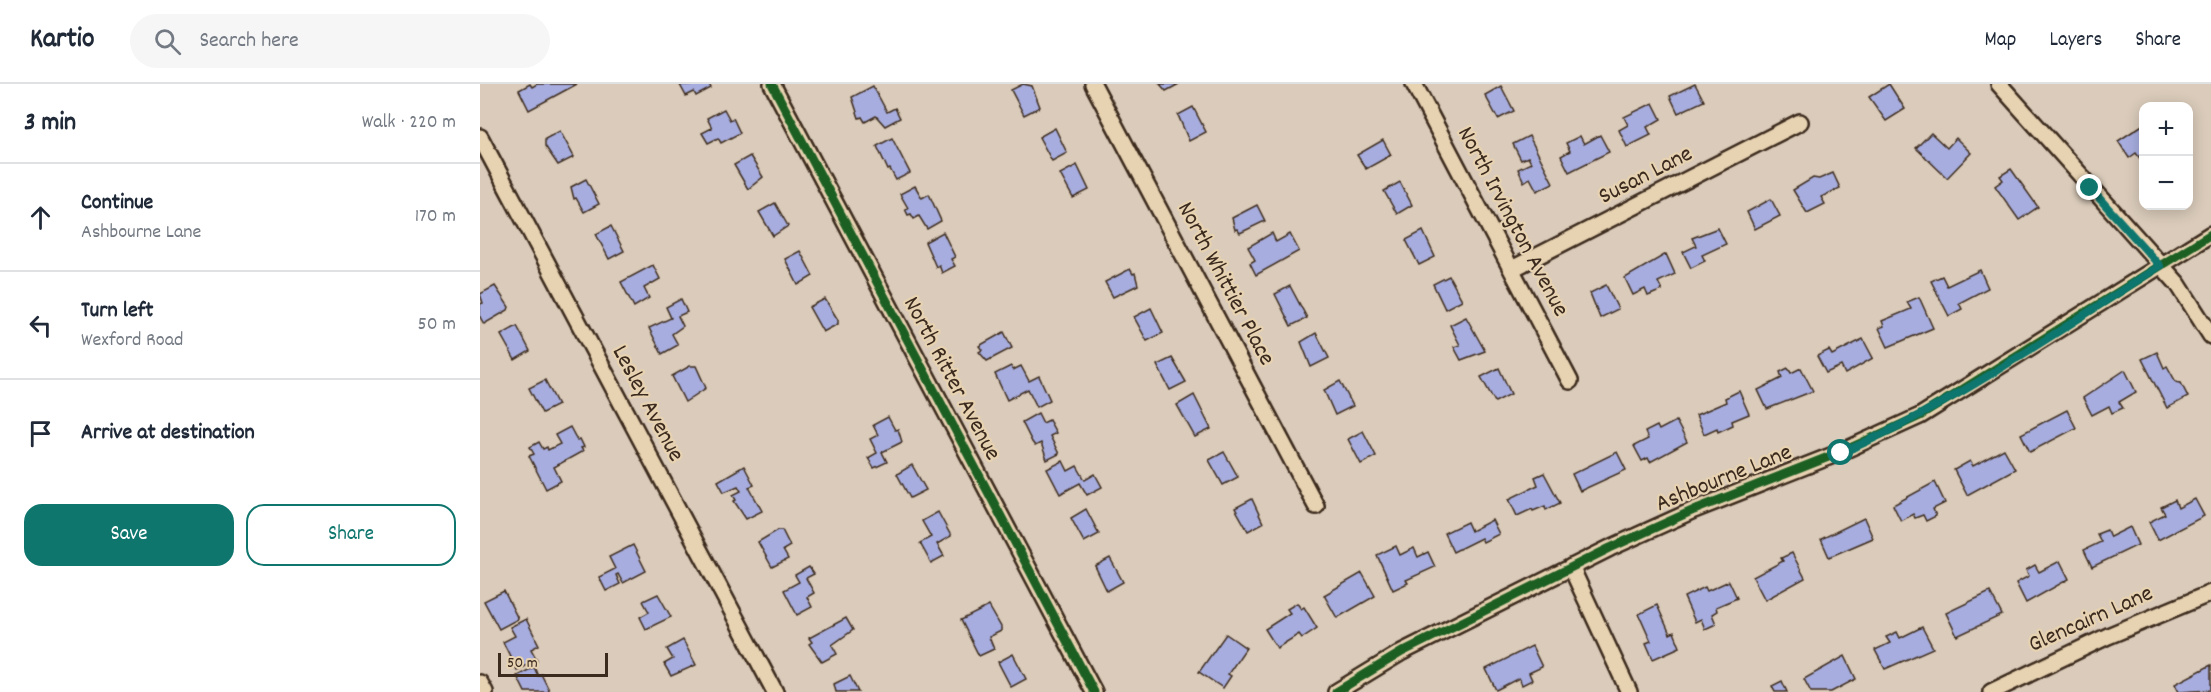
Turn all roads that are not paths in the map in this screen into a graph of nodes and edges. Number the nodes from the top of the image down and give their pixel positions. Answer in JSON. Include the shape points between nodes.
{"nodes":[{"id":1,"x":772,"y":84,"type":"edge"},
{"id":2,"x":1094,"y":84,"type":"edge"},
{"id":3,"x":1414,"y":84,"type":"edge"},
{"id":4,"x":1999,"y":84,"type":"edge"},
{"id":5,"x":1800,"y":122,"type":"dead end"},
{"id":6,"x":480,"y":137,"type":"edge"},
{"id":7,"x":2211,"y":234,"type":"edge"},
{"id":8,"x":2160,"y":266,"type":"junction"},
{"id":9,"x":1512,"y":270,"type":"junction"},
{"id":10,"x":2211,"y":336,"type":"edge"},
{"id":11,"x":1570,"y":381,"type":"dead end"},
{"id":12,"x":1316,"y":506,"type":"dead end"},
{"id":13,"x":1571,"y":567,"type":"junction"},
{"id":14,"x":2211,"y":593,"type":"edge"},
{"id":15,"x":480,"y":683,"type":"edge"},
{"id":16,"x":485,"y":692,"type":"edge"},
{"id":17,"x":775,"y":692,"type":"edge"},
{"id":18,"x":1094,"y":692,"type":"edge"},
{"id":19,"x":1336,"y":692,"type":"edge"},
{"id":20,"x":1629,"y":692,"type":"edge"},
{"id":21,"x":1991,"y":692,"type":"edge"}],
"edges":[{"from":1,"to":18,"type":"street","name":"North Ritter Avenue"},
{"from":2,"to":12,"type":"street","name":"North Whittier Place"},
{"from":3,"to":9,"type":"street","name":"North Irvington Avenue"},
{"from":4,"to":8,"type":"street"},
{"from":5,"to":9,"type":"street","name":"Susan Lane"},
{"from":6,"to":17,"type":"street","name":"Lesley Avenue"},
{"from":7,"to":8,"type":"street","name":"Ashbourne Lane"},
{"from":8,"to":10,"type":"street","via":[[2178,284]]},
{"from":8,"to":13,"type":"street","name":"Ashbourne Lane","via":[[1920,416],[1841,453],[1694,510]]},
{"from":9,"to":11,"type":"street","name":"North Irvington Avenue"},
{"from":13,"to":19,"type":"street","name":"Ashbourne Lane","via":[[1402,652]]},
{"from":13,"to":20,"type":"street"},
{"from":14,"to":21,"type":"street","name":"Glencairn Lane","via":[[2108,636]]},
{"from":15,"to":16,"type":"street"}]}
